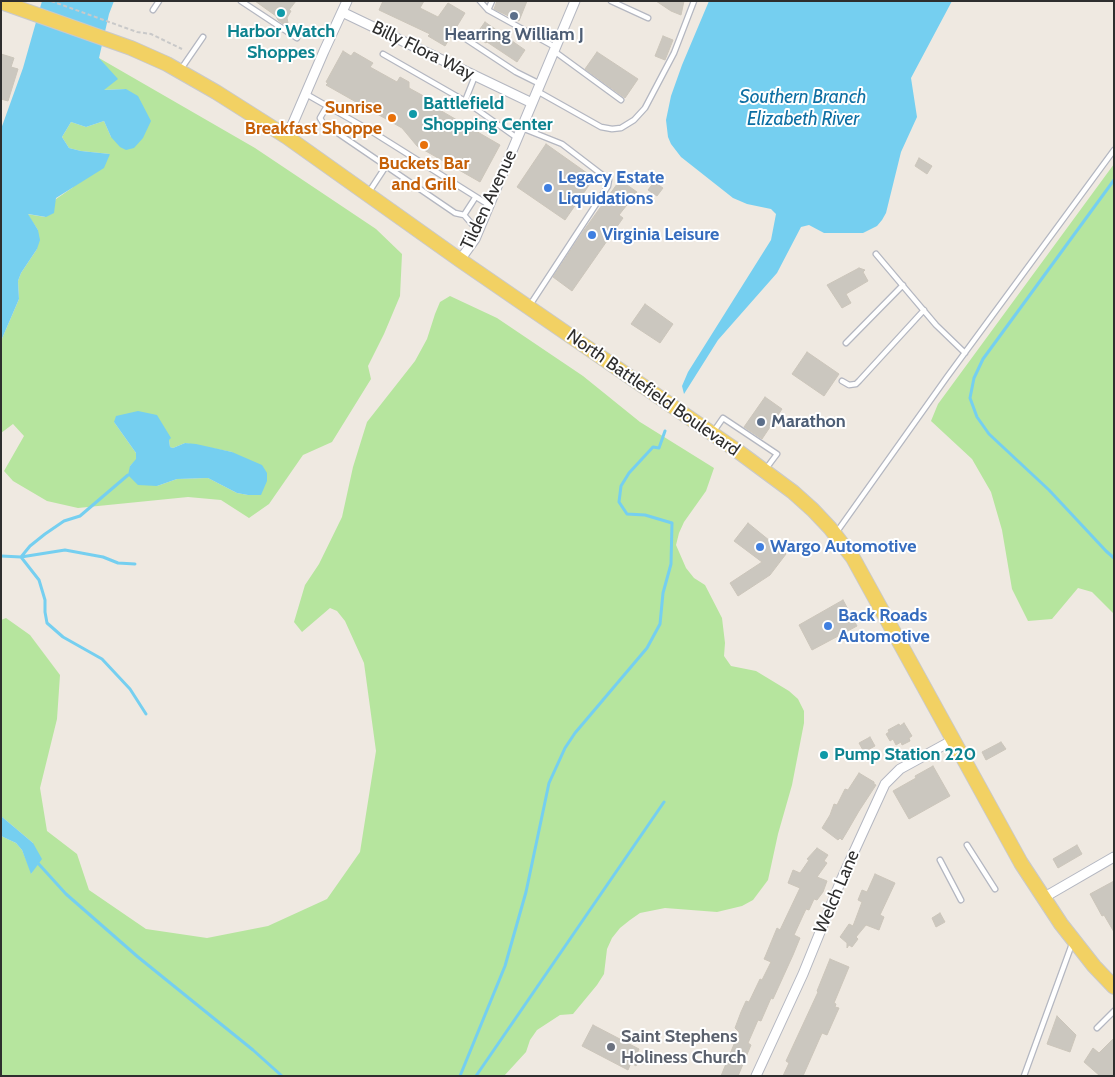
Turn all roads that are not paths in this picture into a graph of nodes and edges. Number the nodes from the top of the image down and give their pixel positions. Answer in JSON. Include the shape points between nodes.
{"nodes":[{"id":1,"x":159,"y":1,"type":"edge"},
{"id":2,"x":241,"y":1,"type":"edge"},
{"id":3,"x":347,"y":1,"type":"edge"},
{"id":4,"x":480,"y":1,"type":"edge"},
{"id":5,"x":492,"y":1,"type":"edge"},
{"id":6,"x":575,"y":1,"type":"edge"},
{"id":7,"x":611,"y":1,"type":"edge"},
{"id":8,"x":694,"y":1,"type":"edge"},
{"id":9,"x":1,"y":2,"type":"edge"},
{"id":10,"x":153,"y":10,"type":"dead end"},
{"id":11,"x":488,"y":10,"type":"junction"},
{"id":12,"x":342,"y":12,"type":"junction"},
{"id":13,"x":648,"y":18,"type":"dead end"},
{"id":14,"x":203,"y":37,"type":"dead end"},
{"id":15,"x":297,"y":38,"type":"dead end"},
{"id":16,"x":466,"y":39,"type":"dead end"},
{"id":17,"x":554,"y":49,"type":"junction"},
{"id":18,"x":383,"y":54,"type":"dead end"},
{"id":19,"x":180,"y":71,"type":"junction"},
{"id":20,"x":475,"y":76,"type":"junction"},
{"id":21,"x":538,"y":88,"type":"junction"},
{"id":22,"x":306,"y":94,"type":"junction"},
{"id":23,"x":620,"y":100,"type":"dead end"},
{"id":24,"x":465,"y":101,"type":"junction"},
{"id":25,"x":532,"y":103,"type":"junction"},
{"id":26,"x":327,"y":106,"type":"junction"},
{"id":27,"x":522,"y":128,"type":"junction"},
{"id":28,"x":287,"y":138,"type":"junction"},
{"id":29,"x":517,"y":138,"type":"junction"},
{"id":30,"x":1114,"y":150,"type":"edge"},
{"id":31,"x":386,"y":166,"type":"junction"},
{"id":32,"x":367,"y":194,"type":"junction"},
{"id":33,"x":475,"y":198,"type":"junction"},
{"id":34,"x":489,"y":205,"type":"junction"},
{"id":35,"x":464,"y":215,"type":"junction"},
{"id":36,"x":478,"y":231,"type":"junction"},
{"id":37,"x":876,"y":254,"type":"dead end"},
{"id":38,"x":460,"y":260,"type":"junction"},
{"id":39,"x":903,"y":285,"type":"junction"},
{"id":40,"x":528,"y":308,"type":"junction"},
{"id":41,"x":924,"y":310,"type":"junction"},
{"id":42,"x":846,"y":343,"type":"dead end"},
{"id":43,"x":965,"y":353,"type":"junction"},
{"id":44,"x":842,"y":381,"type":"dead end"},
{"id":45,"x":712,"y":434,"type":"junction"},
{"id":46,"x":765,"y":471,"type":"junction"},
{"id":47,"x":835,"y":534,"type":"junction"},
{"id":48,"x":953,"y":740,"type":"junction"},
{"id":49,"x":966,"y":845,"type":"dead end"},
{"id":50,"x":1114,"y":857,"type":"edge"},
{"id":51,"x":940,"y":860,"type":"dead end"},
{"id":52,"x":994,"y":889,"type":"dead end"},
{"id":53,"x":1043,"y":898,"type":"junction"},
{"id":54,"x":960,"y":900,"type":"dead end"},
{"id":55,"x":1073,"y":940,"type":"junction"},
{"id":56,"x":1114,"y":987,"type":"edge"},
{"id":57,"x":1114,"y":1011,"type":"edge"},
{"id":58,"x":1097,"y":1028,"type":"dead end"},
{"id":59,"x":756,"y":1076,"type":"edge"},
{"id":60,"x":1024,"y":1076,"type":"edge"}],
"edges":[{"from":1,"to":10,"type":"lane"},
{"from":2,"to":15,"type":"lane"},
{"from":3,"to":12,"type":"street"},
{"from":4,"to":11,"type":"lane"},
{"from":5,"to":11,"type":"lane"},
{"from":6,"to":17,"type":"street","name":"Tilden Avenue"},
{"from":7,"to":13,"type":"lane"},
{"from":8,"to":21,"type":"lane","via":[[674,53],[645,108],[621,128],[601,127]]},
{"from":9,"to":19,"type":"main road","name":"North Battlefield Boulevard","via":[[132,48]]},
{"from":11,"to":17,"type":"lane"},
{"from":12,"to":20,"type":"street","name":"Billy Flora Way"},
{"from":12,"to":22,"type":"street"},
{"from":14,"to":19,"type":"lane"},
{"from":16,"to":21,"type":"lane"},
{"from":17,"to":21,"type":"street","name":"Tilden Avenue"},
{"from":17,"to":23,"type":"lane"},
{"from":18,"to":24,"type":"lane"},
{"from":19,"to":28,"type":"main road","name":"North Battlefield Boulevard"},
{"from":20,"to":24,"type":"lane"},
{"from":20,"to":25,"type":"street","name":"Billy Flora Way"},
{"from":21,"to":25,"type":"street","name":"Tilden Avenue"},
{"from":22,"to":26,"type":"lane"},
{"from":22,"to":28,"type":"street"},
{"from":24,"to":29,"type":"lane"},
{"from":25,"to":27,"type":"street","name":"Tilden Avenue"},
{"from":26,"to":31,"type":"lane","via":[[320,118],[323,123]]},
{"from":26,"to":33,"type":"lane"},
{"from":27,"to":29,"type":"street","name":"Tilden Avenue"},
{"from":27,"to":40,"type":"lane","via":[[562,144],[609,180]]},
{"from":28,"to":32,"type":"main road","name":"North Battlefield Boulevard"},
{"from":29,"to":34,"type":"street","name":"Tilden Avenue"},
{"from":30,"to":43,"type":"lane"},
{"from":31,"to":32,"type":"lane"},
{"from":31,"to":35,"type":"lane","via":[[456,213]]},
{"from":32,"to":38,"type":"main road","name":"North Battlefield Boulevard"},
{"from":33,"to":34,"type":"lane"},
{"from":33,"to":35,"type":"lane"},
{"from":34,"to":36,"type":"street","name":"Tilden Avenue"},
{"from":35,"to":36,"type":"lane"},
{"from":36,"to":38,"type":"street","name":"Tilden Avenue"},
{"from":37,"to":39,"type":"lane"},
{"from":38,"to":40,"type":"main road","name":"North Battlefield Boulevard"},
{"from":39,"to":41,"type":"lane"},
{"from":39,"to":42,"type":"lane"},
{"from":40,"to":45,"type":"main road","name":"North Battlefield Boulevard"},
{"from":41,"to":43,"type":"lane"},
{"from":41,"to":44,"type":"lane","via":[[856,384]]},
{"from":43,"to":47,"type":"lane"},
{"from":45,"to":46,"type":"main road","name":"North Battlefield Boulevard"},
{"from":45,"to":46,"type":"lane","via":[[723,418],[777,454]]},
{"from":46,"to":47,"type":"main road","name":"North Battlefield Boulevard","via":[[813,510]]},
{"from":47,"to":48,"type":"main road","name":"North Battlefield Boulevard","via":[[853,558]]},
{"from":48,"to":53,"type":"main road","name":"North Battlefield Boulevard"},
{"from":48,"to":59,"type":"street","name":"Welch Lane","via":[[900,769],[885,784]]},
{"from":49,"to":52,"type":"lane"},
{"from":50,"to":53,"type":"street"},
{"from":51,"to":54,"type":"lane"},
{"from":53,"to":55,"type":"main road","name":"North Battlefield Boulevard"},
{"from":55,"to":56,"type":"main road","name":"North Battlefield Boulevard"},
{"from":55,"to":60,"type":"lane"},
{"from":57,"to":58,"type":"lane"}]}
